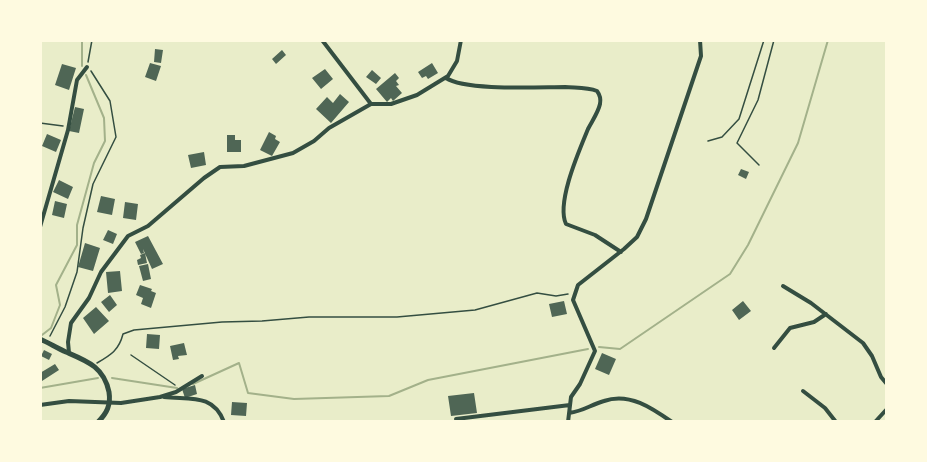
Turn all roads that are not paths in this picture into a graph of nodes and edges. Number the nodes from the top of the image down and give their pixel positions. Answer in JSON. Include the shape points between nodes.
{"nodes":[{"id":1,"x":322,"y":40,"type":"edge"},
{"id":2,"x":461,"y":40,"type":"edge"},
{"id":3,"x":700,"y":40,"type":"edge"},
{"id":4,"x":87,"y":67,"type":"road end"},
{"id":5,"x":445,"y":78,"type":"junction"},
{"id":6,"x":371,"y":104,"type":"junction"},
{"id":7,"x":40,"y":227,"type":"edge"},
{"id":8,"x":621,"y":252,"type":"junction"},
{"id":9,"x":783,"y":286,"type":"dead end"},
{"id":10,"x":826,"y":314,"type":"junction"},
{"id":11,"x":40,"y":339,"type":"edge"},
{"id":12,"x":774,"y":348,"type":"dead end"},
{"id":13,"x":70,"y":354,"type":"junction"},
{"id":14,"x":202,"y":376,"type":"dead end"},
{"id":15,"x":886,"y":383,"type":"edge"},
{"id":16,"x":803,"y":391,"type":"dead end"},
{"id":17,"x":160,"y":397,"type":"junction"},
{"id":18,"x":109,"y":403,"type":"junction"},
{"id":19,"x":40,"y":405,"type":"edge"},
{"id":20,"x":570,"y":405,"type":"junction"},
{"id":21,"x":886,"y":410,"type":"edge"},
{"id":22,"x":568,"y":413,"type":"junction"},
{"id":23,"x":456,"y":419,"type":"dead end"},
{"id":24,"x":98,"y":422,"type":"edge"},
{"id":25,"x":224,"y":422,"type":"edge"},
{"id":26,"x":568,"y":422,"type":"edge"},
{"id":27,"x":672,"y":422,"type":"edge"},
{"id":28,"x":836,"y":422,"type":"edge"},
{"id":29,"x":874,"y":422,"type":"edge"}],
"edges":[{"from":1,"to":6,"type":"street"},
{"from":2,"to":5,"type":"street","via":[[457,61]]},
{"from":3,"to":8,"type":"street","via":[[701,56],[646,219],[638,237]]},
{"from":4,"to":7,"type":"street","via":[[77,81],[69,126]]},
{"from":5,"to":6,"type":"street","via":[[417,95],[391,104]]},
{"from":5,"to":8,"type":"street","via":[[478,85],[597,91],[600,103],[566,193],[562,216],[566,224],[595,235]]},
{"from":6,"to":13,"type":"street","via":[[293,153],[244,166],[220,167],[156,220],[128,236],[71,323]]},
{"from":8,"to":20,"type":"street","via":[[578,285],[575,293],[573,300],[595,351]]},
{"from":9,"to":10,"type":"street"},
{"from":10,"to":12,"type":"street","via":[[814,322],[790,328]]},
{"from":10,"to":15,"type":"street","via":[[863,343]]},
{"from":11,"to":13,"type":"street"},
{"from":13,"to":18,"type":"street","via":[[94,364],[102,372]]},
{"from":14,"to":17,"type":"street"},
{"from":16,"to":28,"type":"street"},
{"from":17,"to":18,"type":"street"},
{"from":17,"to":25,"type":"street","via":[[211,403],[220,410]]},
{"from":18,"to":19,"type":"street","via":[[69,401]]},
{"from":18,"to":24,"type":"street"},
{"from":20,"to":22,"type":"street"},
{"from":20,"to":23,"type":"street"},
{"from":21,"to":29,"type":"street"},
{"from":22,"to":26,"type":"street"},
{"from":22,"to":27,"type":"street","via":[[582,412],[605,400],[630,399],[645,403]]}]}
